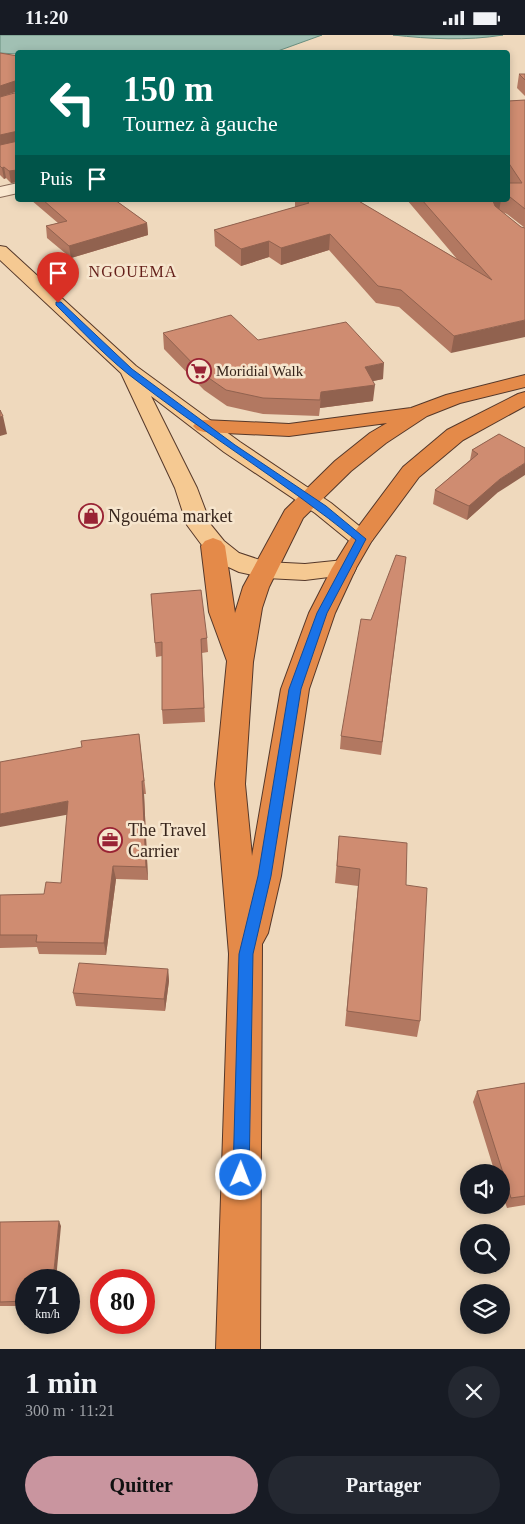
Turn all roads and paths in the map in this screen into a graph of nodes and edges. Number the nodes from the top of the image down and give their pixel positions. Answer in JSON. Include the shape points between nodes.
{"nodes":[{"id":1,"x":15,"y":189,"type":"edge"},
{"id":2,"x":0,"y":192,"type":"edge"},
{"id":3,"x":0,"y":251,"type":"edge"},
{"id":4,"x":129,"y":371,"type":"junction"},
{"id":5,"x":525,"y":381,"type":"edge"},
{"id":6,"x":525,"y":398,"type":"edge"},
{"id":7,"x":420,"y":412,"type":"junction"},
{"id":8,"x":204,"y":426,"type":"junction"},
{"id":9,"x":309,"y":499,"type":"junction"},
{"id":10,"x":361,"y":539,"type":"junction"},
{"id":11,"x":213,"y":546,"type":"junction"},
{"id":12,"x":344,"y":568,"type":"junction"},
{"id":13,"x":265,"y":570,"type":"junction"},
{"id":14,"x":240,"y":662,"type":"junction"},
{"id":15,"x":246,"y":954,"type":"junction"},
{"id":16,"x":238,"y":1349,"type":"edge"}],
"edges":[{"from":1,"to":2,"type":"street"},
{"from":3,"to":4,"type":"main road"},
{"from":4,"to":8,"type":"main road"},
{"from":4,"to":11,"type":"main road","via":[[187,491],[201,528]]},
{"from":5,"to":7,"type":"highway","via":[[452,399]]},
{"from":6,"to":10,"type":"highway","via":[[455,435],[411,471]]},
{"from":7,"to":8,"type":"highway","via":[[288,430]]},
{"from":7,"to":9,"type":"highway","via":[[378,438]]},
{"from":8,"to":9,"type":"main road"},
{"from":9,"to":10,"type":"main road"},
{"from":9,"to":13,"type":"highway","via":[[292,515]]},
{"from":10,"to":12,"type":"highway"},
{"from":11,"to":13,"type":"main road","via":[[235,562]]},
{"from":11,"to":14,"type":"highway","via":[[222,612]]},
{"from":12,"to":13,"type":"main road","via":[[304,573]]},
{"from":12,"to":15,"type":"highway","via":[[322,613],[295,689],[264,876]]},
{"from":13,"to":14,"type":"highway","via":[[249,608]]},
{"from":14,"to":15,"type":"highway","via":[[230,784]]},
{"from":15,"to":16,"type":"highway"}]}
